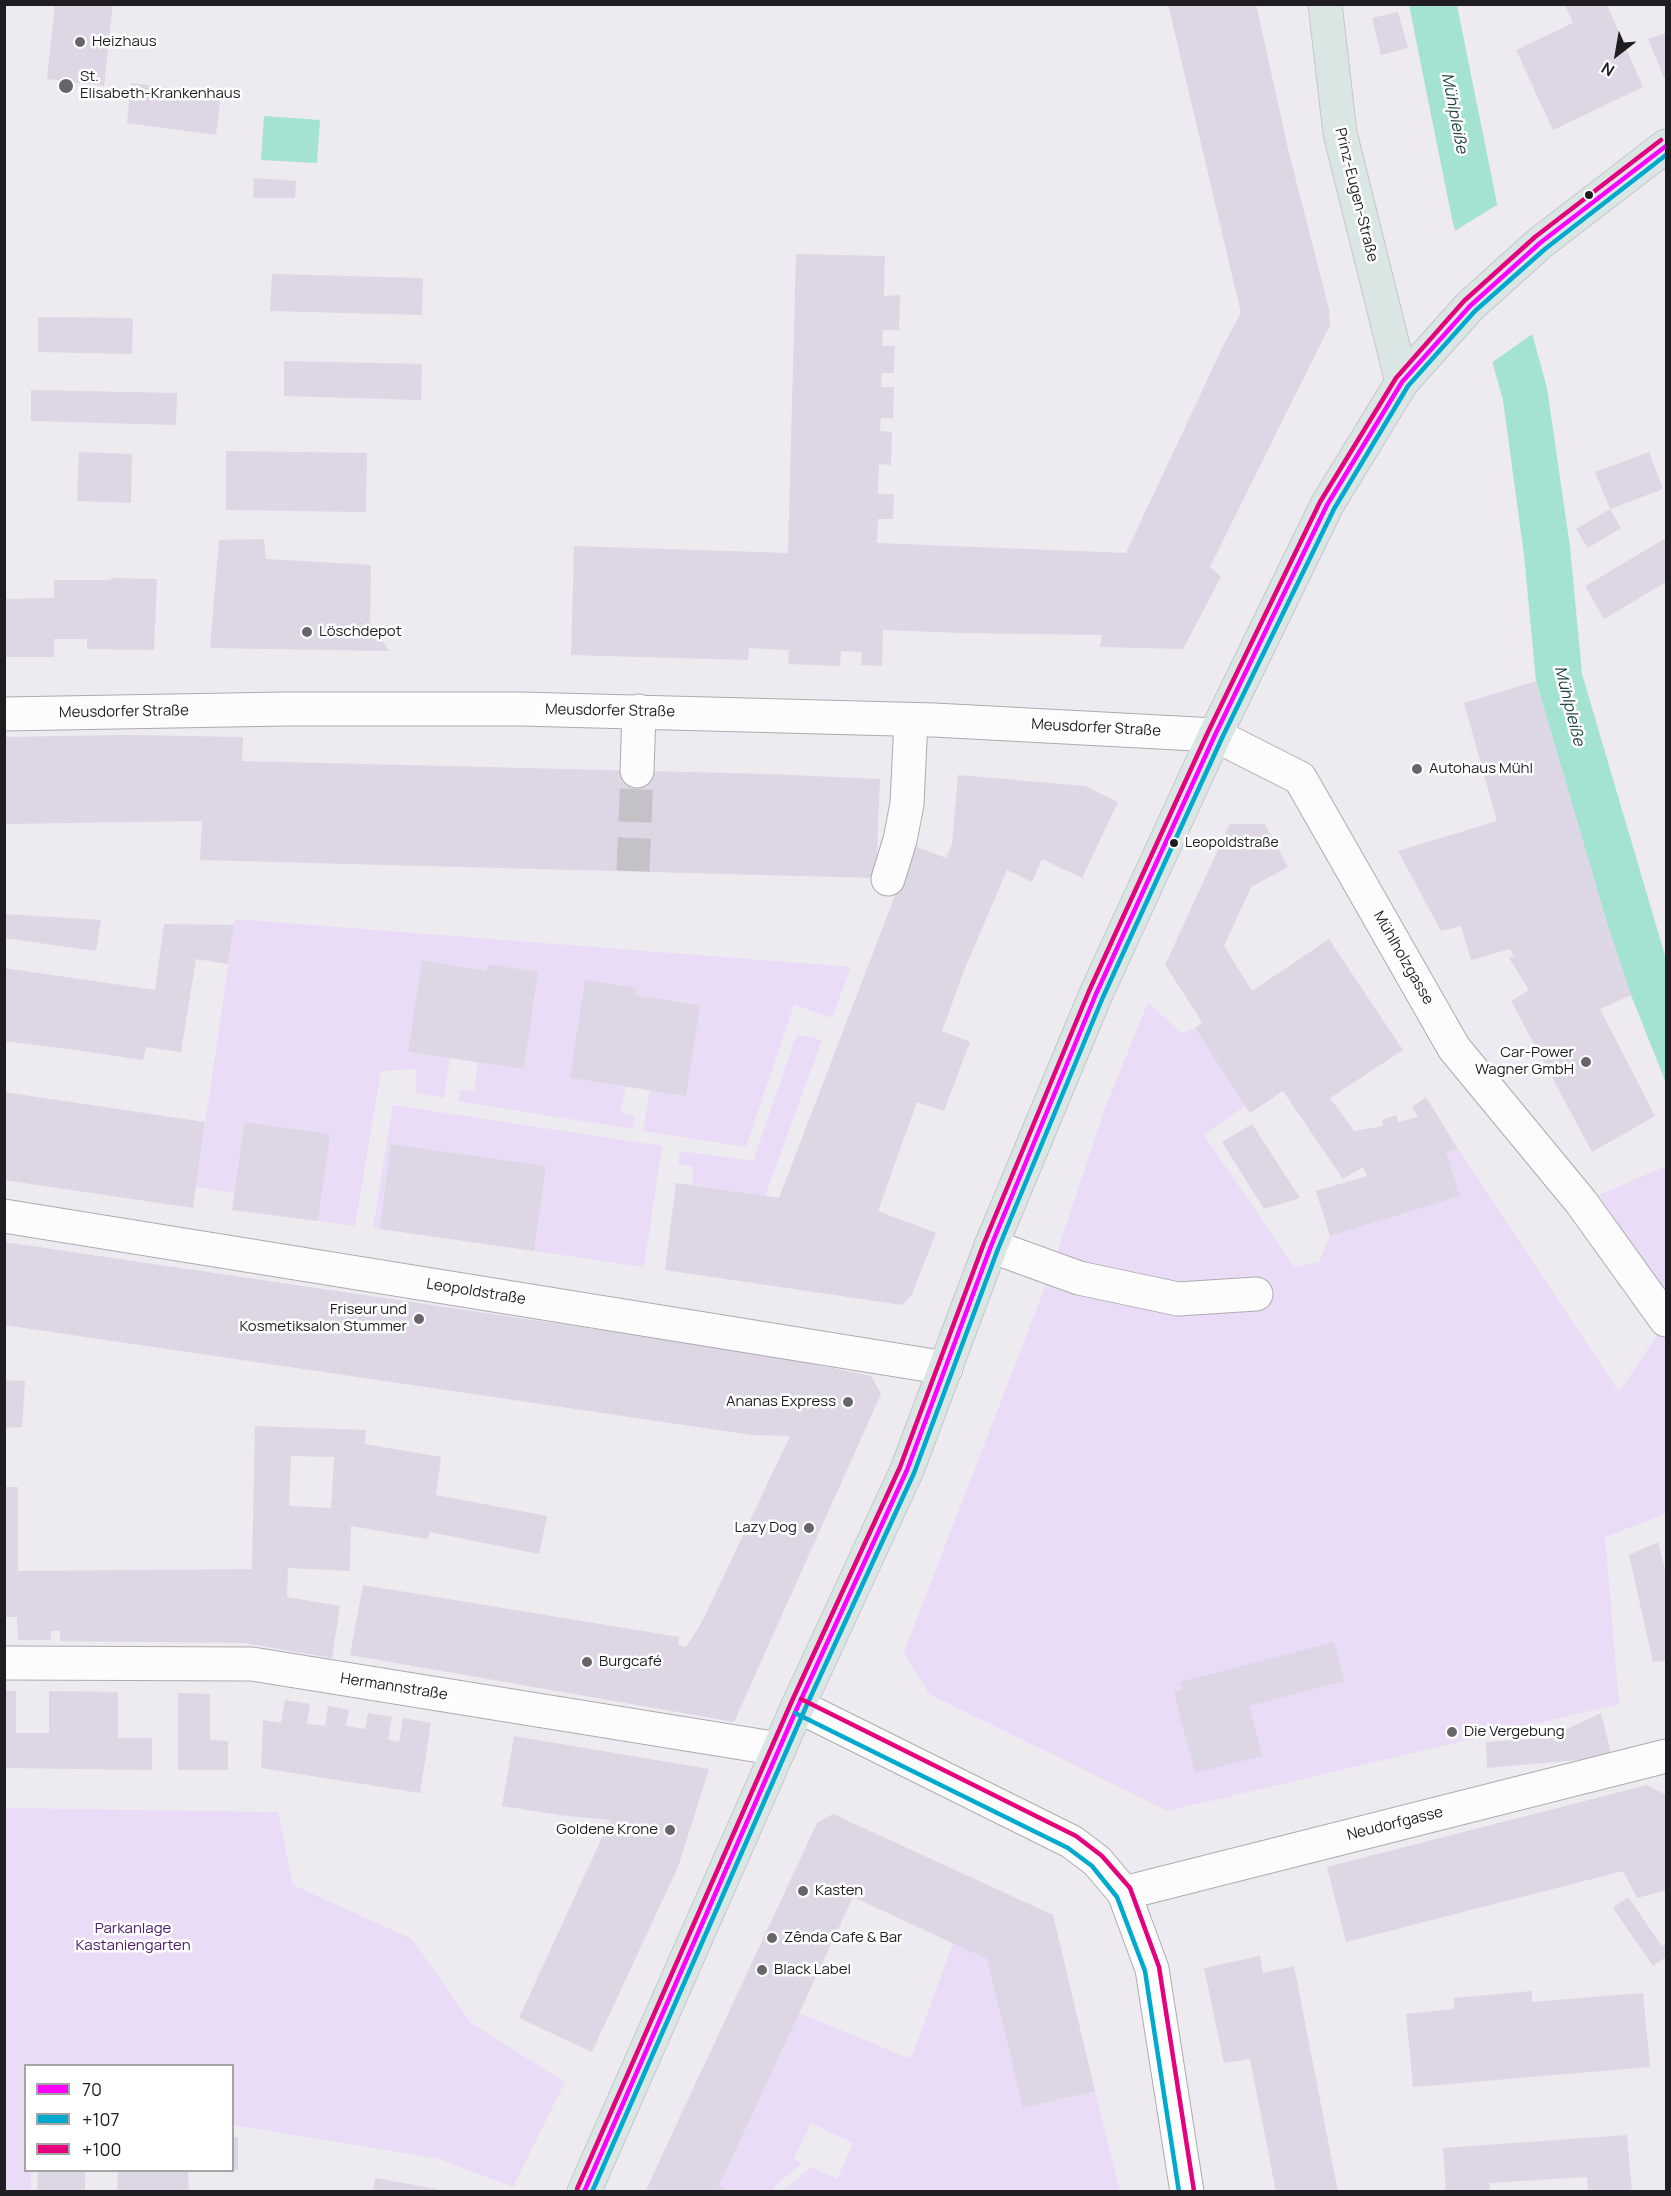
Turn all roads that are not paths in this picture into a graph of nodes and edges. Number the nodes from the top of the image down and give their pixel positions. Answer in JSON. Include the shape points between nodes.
{"nodes":[{"id":1,"x":1325,"y":4,"type":"edge"},
{"id":2,"x":1666,"y":146,"type":"edge"},
{"id":3,"x":1402,"y":382,"type":"junction"},
{"id":4,"x":639,"y":711,"type":"junction"},
{"id":5,"x":4,"y":714,"type":"edge"},
{"id":6,"x":911,"y":720,"type":"junction"},
{"id":7,"x":1215,"y":735,"type":"junction"},
{"id":8,"x":637,"y":771,"type":"tunnel mouth"},
{"id":9,"x":888,"y":879,"type":"dead end"},
{"id":10,"x":4,"y":1216,"type":"edge"},
{"id":11,"x":991,"y":1246,"type":"junction"},
{"id":12,"x":1256,"y":1293,"type":"dead end"},
{"id":13,"x":1666,"y":1320,"type":"edge"},
{"id":14,"x":946,"y":1368,"type":"junction"},
{"id":15,"x":4,"y":1663,"type":"edge"},
{"id":16,"x":798,"y":1707,"type":"junction"},
{"id":17,"x":779,"y":1749,"type":"junction"},
{"id":18,"x":1666,"y":1758,"type":"edge"},
{"id":19,"x":1124,"y":1893,"type":"junction"},
{"id":20,"x":584,"y":2192,"type":"edge"},
{"id":21,"x":1187,"y":2192,"type":"edge"}],
"edges":[{"from":1,"to":3,"type":"main road","name":"Prinz-Eugen-Straße","via":[[1340,133]]},
{"from":2,"to":3,"type":"main road","via":[[1520,260],[1470,306]]},
{"from":3,"to":7,"type":"main road","via":[[1327,505]]},
{"from":4,"to":5,"type":"street","name":"Meusdorfer Straße","via":[[285,709]]},
{"from":4,"to":6,"type":"street","name":"Meusdorfer Straße"},
{"from":4,"to":8,"type":"street"},
{"from":6,"to":7,"type":"street","name":"Meusdorfer Straße"},
{"from":6,"to":9,"type":"street","via":[[907,804]]},
{"from":7,"to":11,"type":"main road","via":[[1096,994]]},
{"from":7,"to":13,"type":"street","name":"Mühlholzgasse","via":[[1300,778],[1454,1048],[1581,1202]]},
{"from":10,"to":14,"type":"street","name":"Leopoldstraße"},
{"from":11,"to":12,"type":"street","via":[[1079,1278],[1178,1299]]},
{"from":11,"to":14,"type":"main road"},
{"from":14,"to":16,"type":"main road","via":[[908,1470]]},
{"from":15,"to":17,"type":"street","name":"Hermannstraße","via":[[252,1664]]},
{"from":16,"to":17,"type":"main road"},
{"from":16,"to":19,"type":"street","via":[[1072,1842],[1097,1861]]},
{"from":17,"to":20,"type":"main road"},
{"from":18,"to":19,"type":"street","name":"Neudorfgasse"},
{"from":19,"to":21,"type":"street","via":[[1152,1969]]}]}
